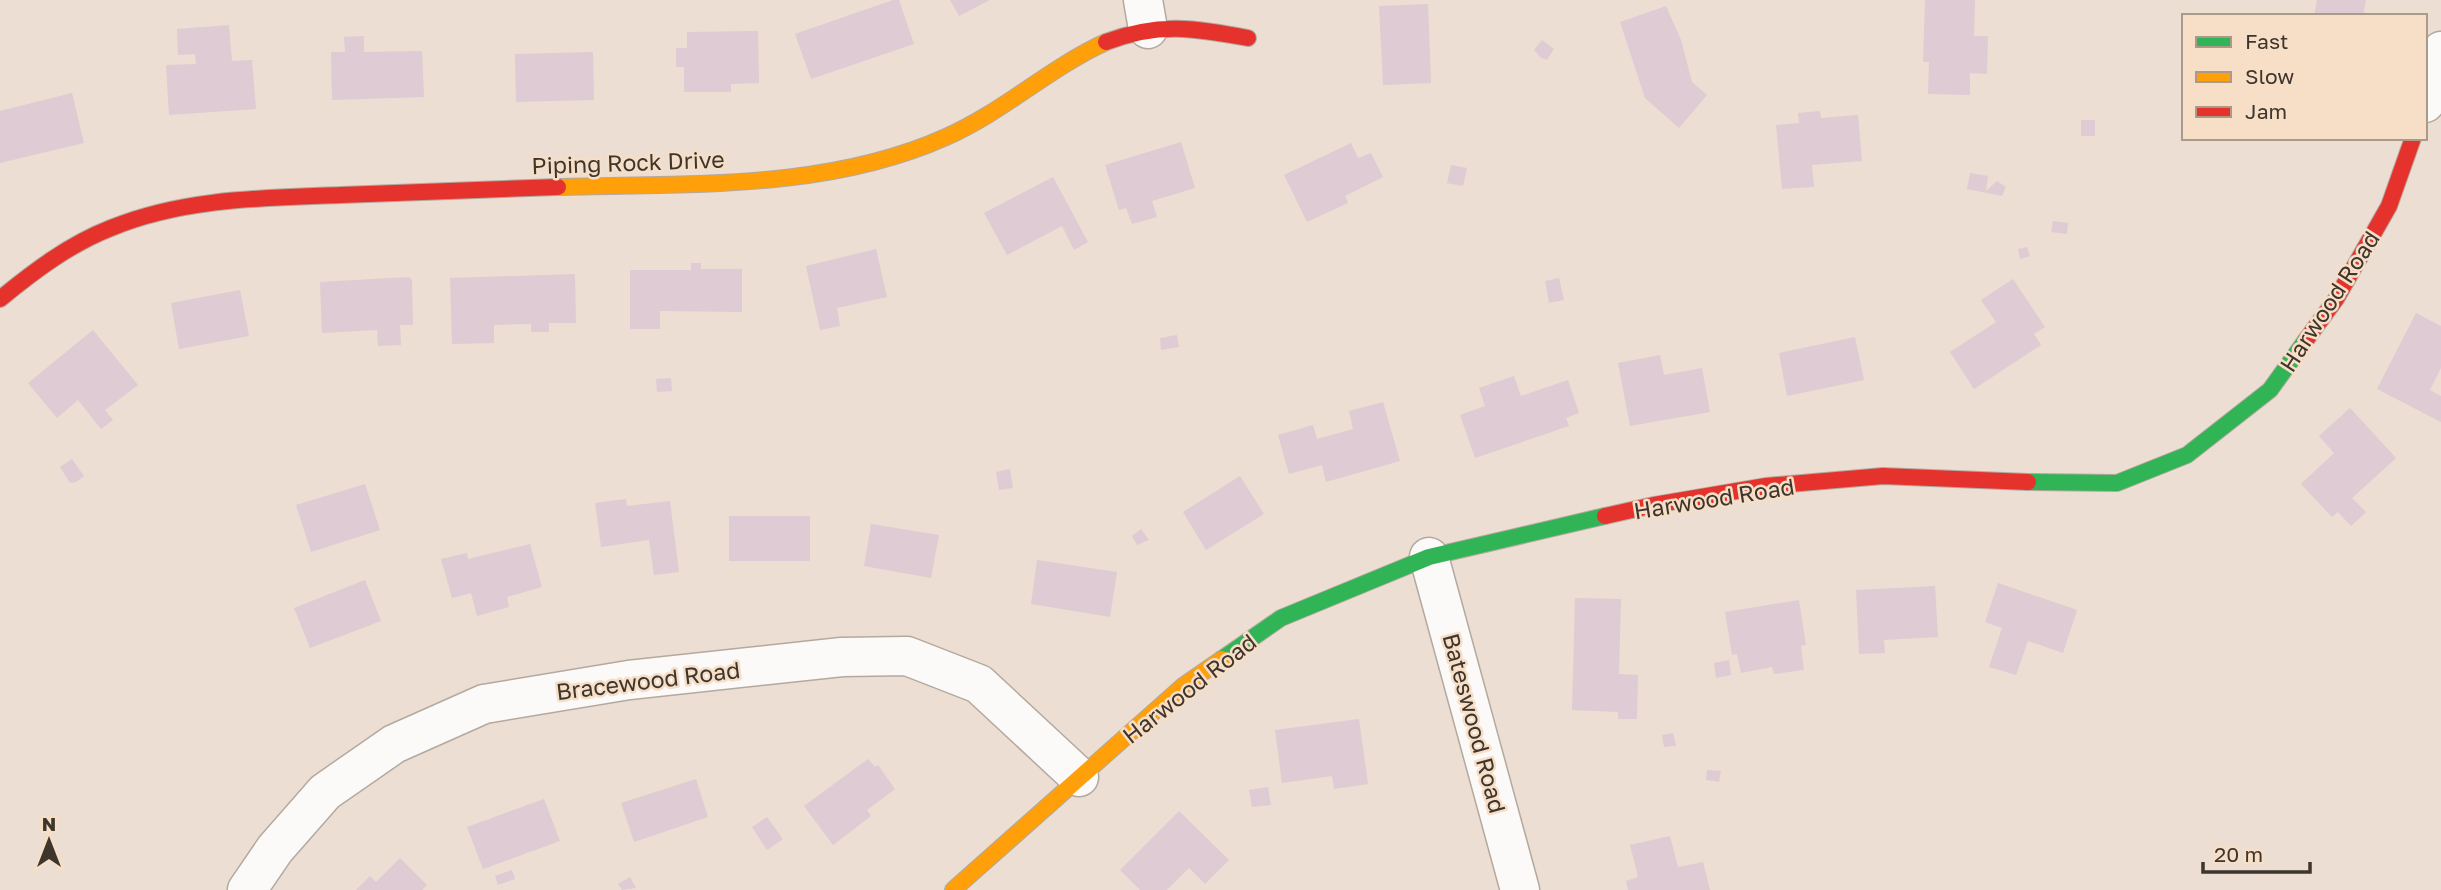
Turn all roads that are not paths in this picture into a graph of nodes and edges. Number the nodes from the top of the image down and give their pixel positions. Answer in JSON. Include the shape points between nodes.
{"nodes":[{"id":1,"x":1146,"y":15,"type":"edge"},
{"id":2,"x":1248,"y":38,"type":"dead end"},
{"id":3,"x":2441,"y":51,"type":"edge"},
{"id":4,"x":2427,"y":96,"type":"edge"},
{"id":5,"x":2412,"y":140,"type":"edge"},
{"id":6,"x":0,"y":299,"type":"edge"},
{"id":7,"x":1430,"y":556,"type":"junction"},
{"id":8,"x":1079,"y":777,"type":"junction"},
{"id":9,"x":247,"y":890,"type":"edge"},
{"id":10,"x":953,"y":890,"type":"edge"},
{"id":11,"x":1520,"y":890,"type":"edge"}],
"edges":[{"from":1,"to":2,"type":"street","name":"Piping Rock Drive"},
{"from":1,"to":6,"type":"street","name":"Piping Rock Drive","via":[[1127,34],[1076,58],[985,117],[897,156],[828,172],[724,182],[202,203],[139,216],[87,237]]},
{"from":3,"to":4,"type":"street"},
{"from":5,"to":7,"type":"street","name":"Harwood Road","via":[[2389,206],[2329,309],[2270,390],[2187,455],[2117,483],[1883,477],[1766,486],[1654,505]]},
{"from":7,"to":8,"type":"street","name":"Harwood Road","via":[[1281,618],[1184,686]]},
{"from":7,"to":11,"type":"street","name":"Bateswood Road"},
{"from":8,"to":9,"type":"street","name":"Bracewood Road","via":[[979,684],[907,656],[842,657],[629,680],[484,704],[394,744],[325,792],[275,849]]},
{"from":8,"to":10,"type":"street","name":"Harwood Road"}]}
